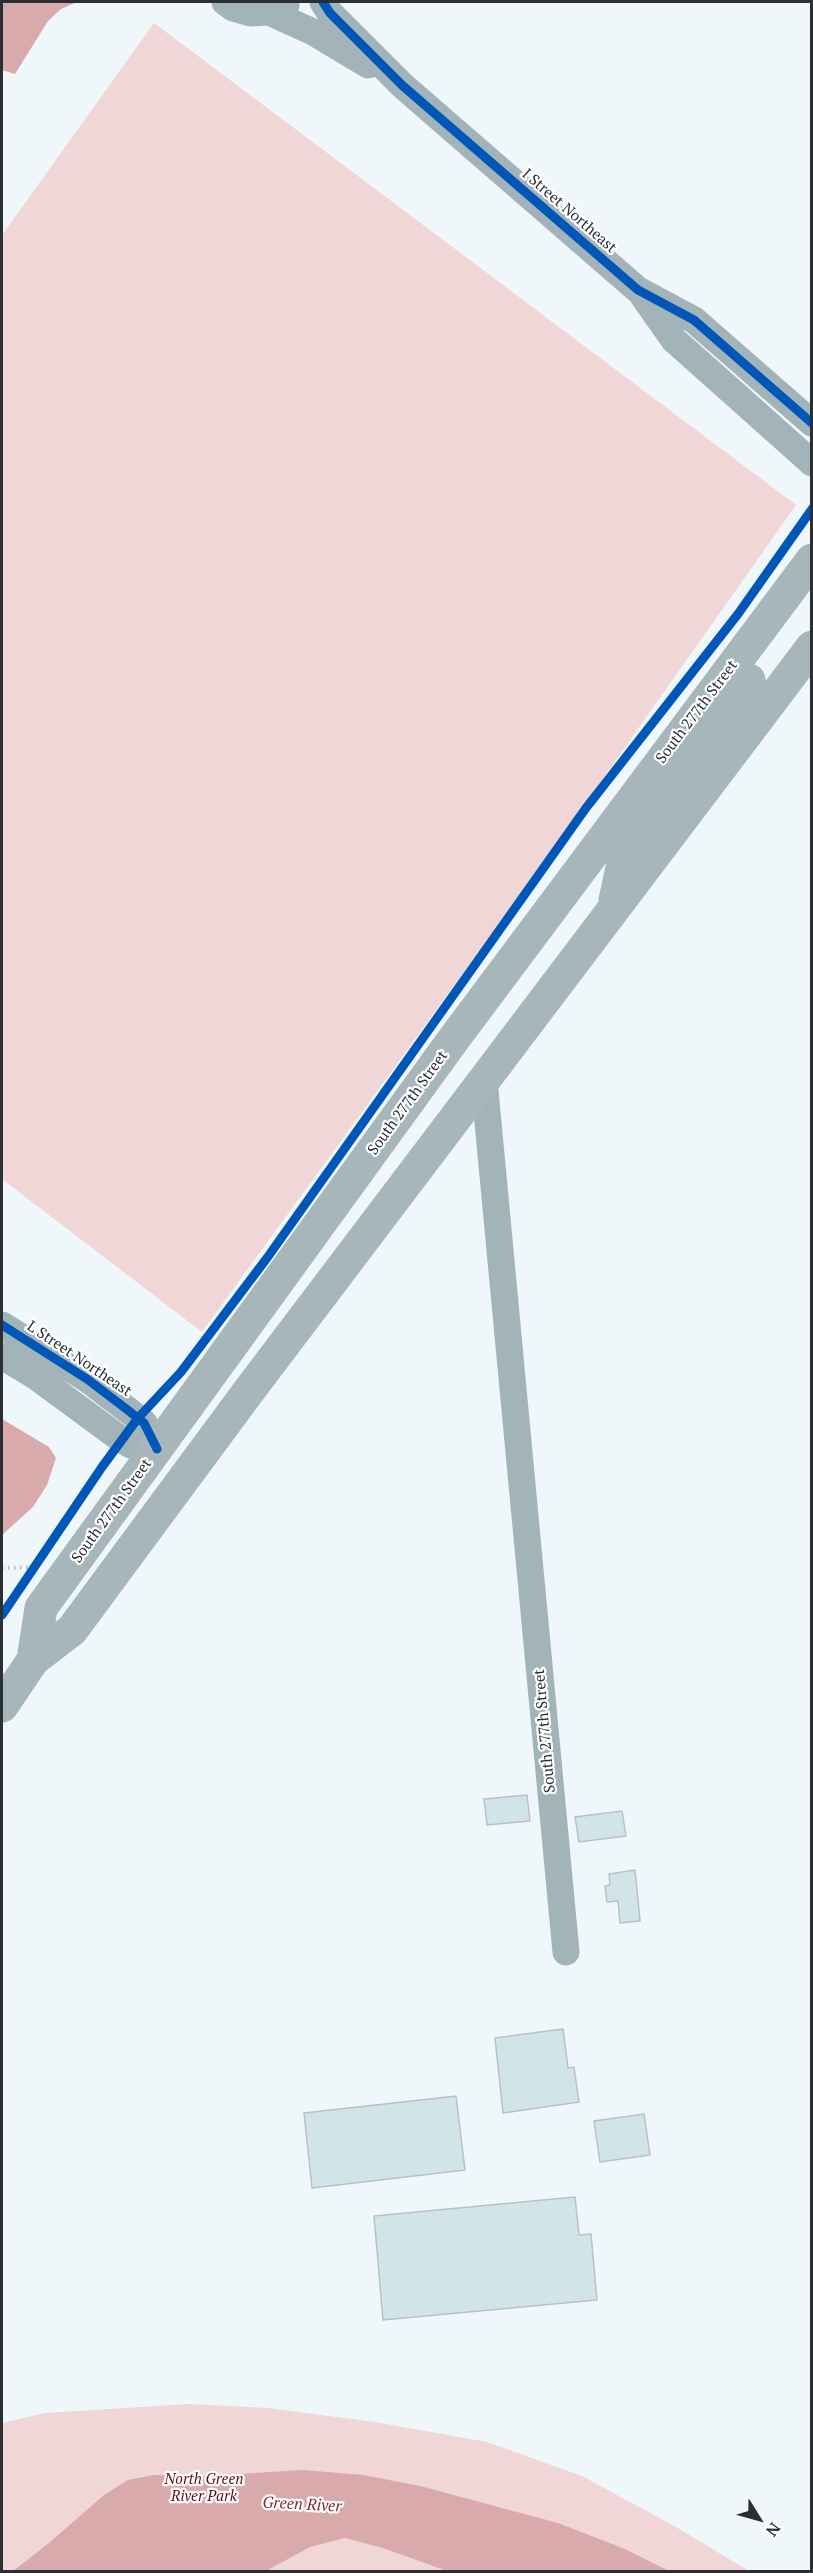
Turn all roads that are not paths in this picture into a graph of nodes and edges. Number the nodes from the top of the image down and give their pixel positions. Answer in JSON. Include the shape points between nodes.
{"nodes":[{"id":1,"x":225,"y":2,"type":"edge"},
{"id":2,"x":323,"y":2,"type":"edge"},
{"id":3,"x":280,"y":7,"type":"edge"},
{"id":4,"x":403,"y":86,"type":"junction"},
{"id":5,"x":638,"y":291,"type":"junction"},
{"id":6,"x":812,"y":423,"type":"edge"},
{"id":7,"x":812,"y":463,"type":"edge"},
{"id":8,"x":812,"y":560,"type":"edge"},
{"id":9,"x":812,"y":596,"type":"edge"},
{"id":10,"x":812,"y":646,"type":"edge"},
{"id":11,"x":612,"y":910,"type":"junction"},
{"id":12,"x":533,"y":933,"type":"junction"},
{"id":13,"x":483,"y":1080,"type":"junction"},
{"id":14,"x":371,"y":1228,"type":"junction"},
{"id":15,"x":2,"y":1325,"type":"edge"},
{"id":16,"x":2,"y":1356,"type":"edge"},
{"id":17,"x":157,"y":1449,"type":"junction"},
{"id":18,"x":72,"y":1630,"type":"junction"},
{"id":19,"x":33,"y":1660,"type":"junction"},
{"id":20,"x":2,"y":1706,"type":"edge"},
{"id":21,"x":566,"y":1952,"type":"dead end"}],
"edges":[{"from":1,"to":3,"type":"street","via":[[251,13]]},
{"from":2,"to":4,"type":"street","name":"I Street Northeast"},
{"from":3,"to":4,"type":"street","name":"I Street Northeast","via":[[313,32]]},
{"from":4,"to":5,"type":"street","name":"I Street Northeast"},
{"from":5,"to":6,"type":"street","name":"I Street Northeast","via":[[693,320]]},
{"from":5,"to":7,"type":"street","name":"I Street Northeast","via":[[674,340]]},
{"from":8,"to":12,"type":"main road","name":"South 277th Street"},
{"from":9,"to":11,"type":"main road","via":[[625,854]]},
{"from":10,"to":11,"type":"main road","name":"South 277th Street"},
{"from":11,"to":13,"type":"main road","name":"South 277th Street"},
{"from":12,"to":13,"type":"main road","via":[[518,988],[480,1046]]},
{"from":12,"to":17,"type":"main road","name":"South 277th Street"},
{"from":13,"to":14,"type":"main road","name":"South 277th Street"},
{"from":13,"to":21,"type":"street","name":"South 277th Street"},
{"from":14,"to":17,"type":"main road","via":[[325,1260],[222,1399],[190,1432]]},
{"from":14,"to":18,"type":"main road","name":"South 277th Street"},
{"from":15,"to":17,"type":"street","name":"L Street Northeast","via":[[87,1379],[144,1423]]},
{"from":16,"to":17,"type":"street","via":[[122,1440]]},
{"from":17,"to":18,"type":"main road","via":[[156,1469],[148,1488],[84,1592]]},
{"from":17,"to":19,"type":"main road","name":"South 277th Street","via":[[41,1608]]},
{"from":18,"to":19,"type":"main road","name":"South 277th Street"},
{"from":19,"to":20,"type":"main road","name":"South 277th Street"}]}
